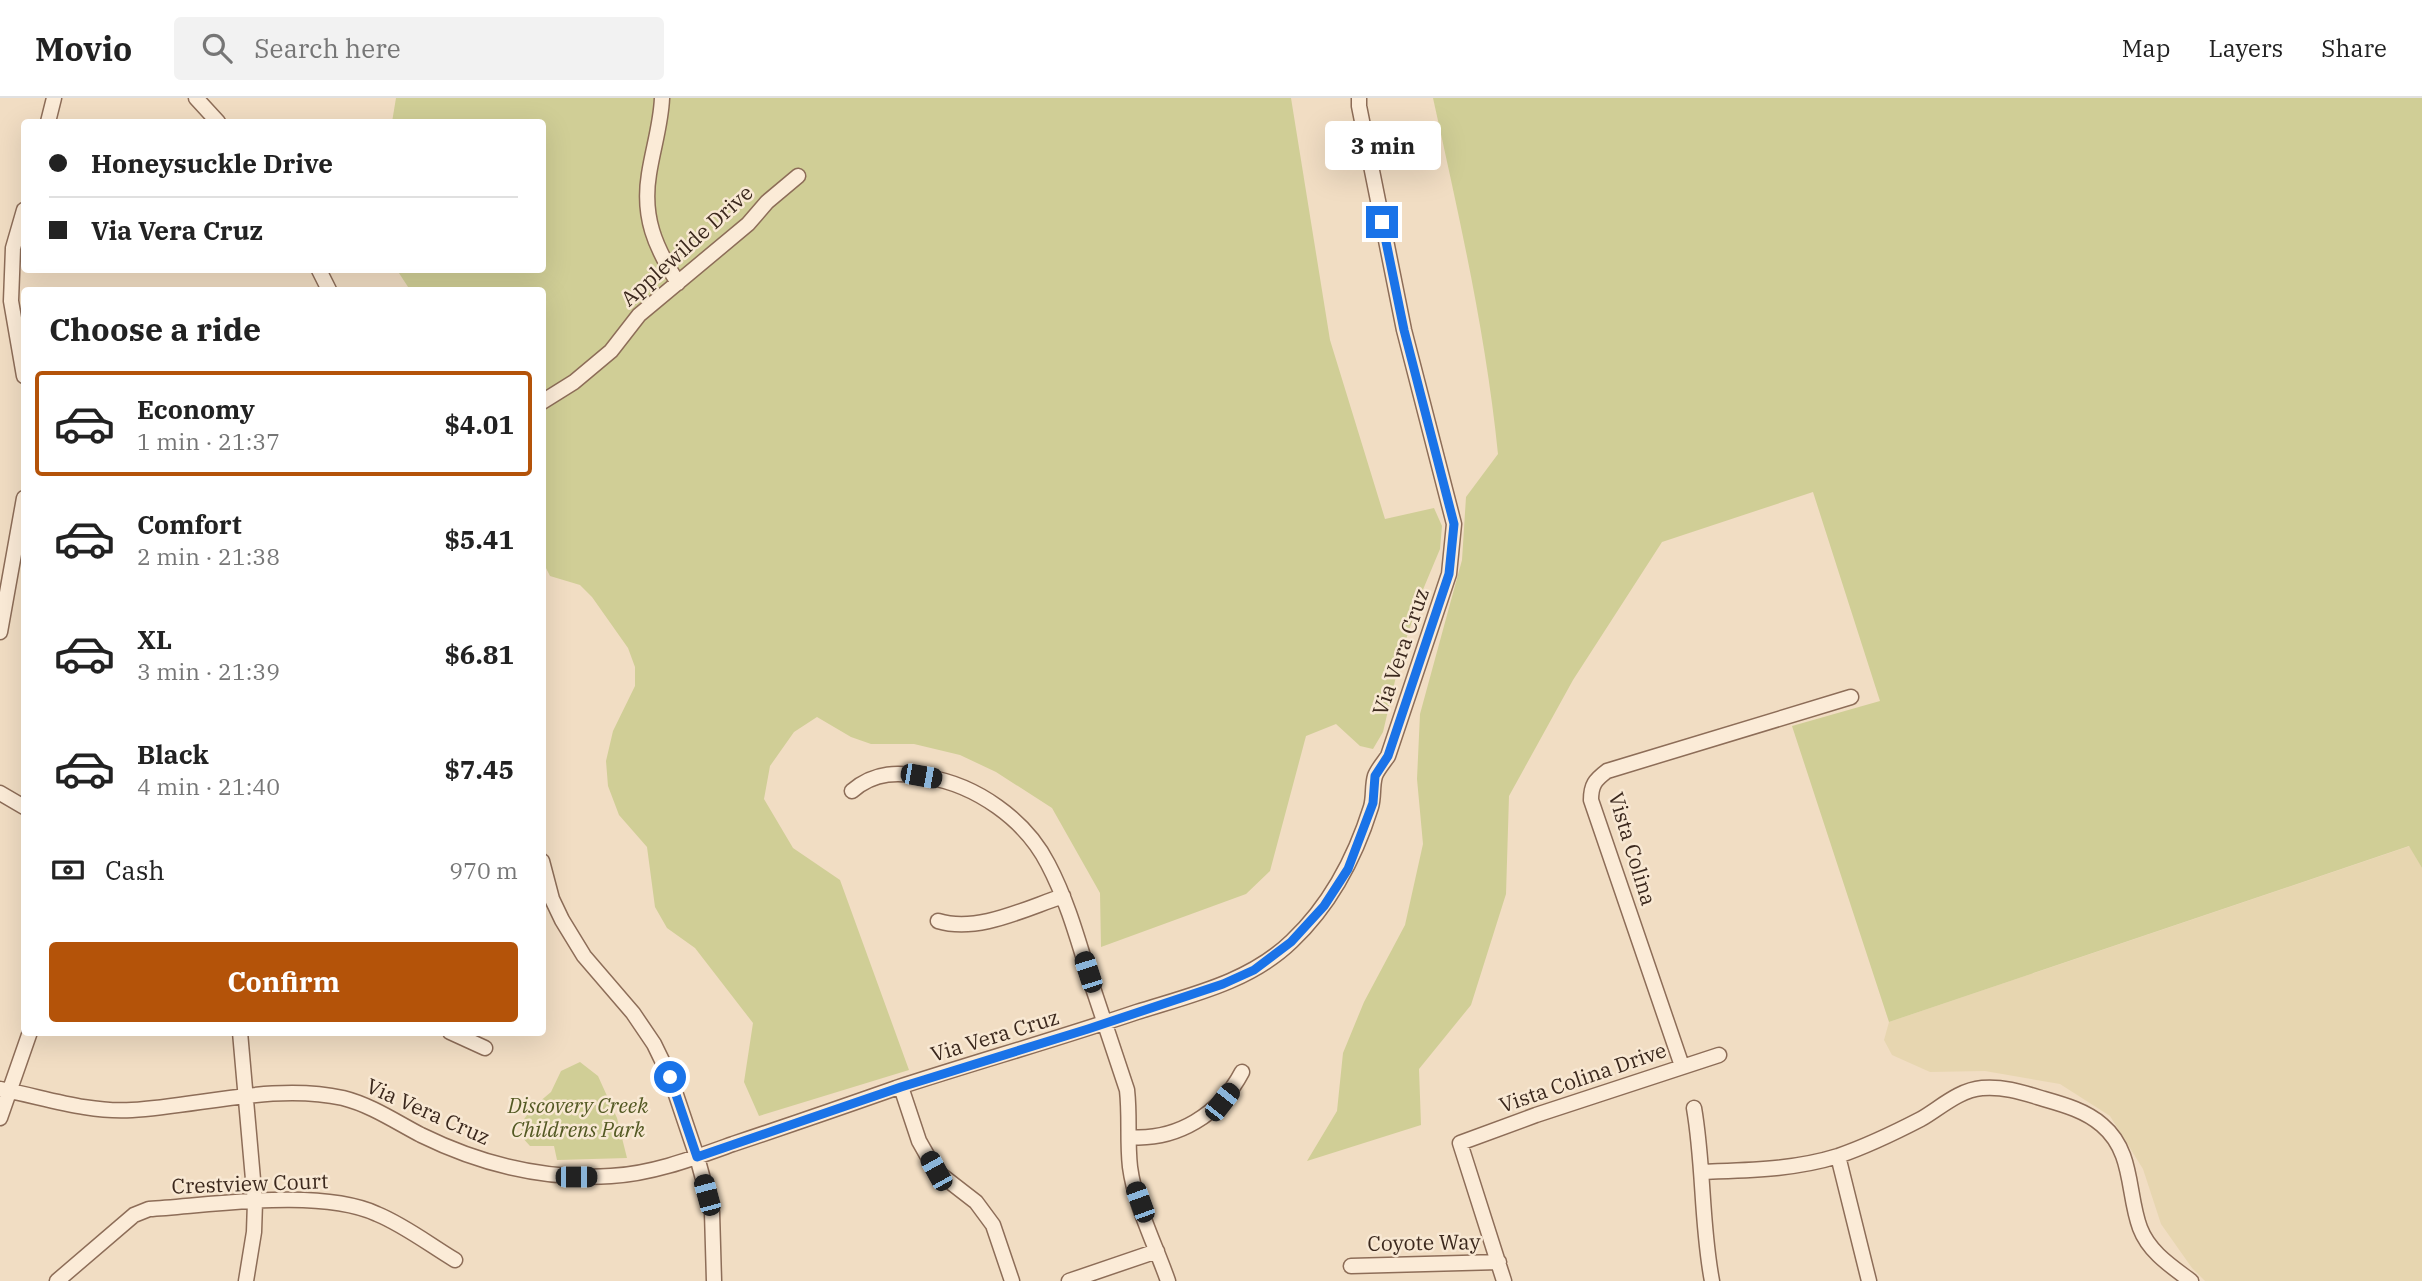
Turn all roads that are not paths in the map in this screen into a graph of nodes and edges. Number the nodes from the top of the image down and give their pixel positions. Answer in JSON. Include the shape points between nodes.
{"nodes":[{"id":1,"x":54,"y":98,"type":"edge"},
{"id":2,"x":196,"y":98,"type":"edge"},
{"id":3,"x":662,"y":98,"type":"edge"},
{"id":4,"x":1359,"y":98,"type":"edge"},
{"id":5,"x":49,"y":119,"type":"edge"},
{"id":6,"x":215,"y":119,"type":"edge"},
{"id":7,"x":798,"y":176,"type":"dead end"},
{"id":8,"x":21,"y":235,"type":"edge"},
{"id":9,"x":678,"y":283,"type":"junction"},
{"id":10,"x":21,"y":359,"type":"edge"},
{"id":11,"x":546,"y":400,"type":"edge"},
{"id":12,"x":21,"y":515,"type":"edge"},
{"id":13,"x":0,"y":632,"type":"edge"},
{"id":14,"x":1851,"y":697,"type":"dead end"},
{"id":15,"x":852,"y":791,"type":"dead end"},
{"id":16,"x":0,"y":793,"type":"edge"},
{"id":17,"x":21,"y":805,"type":"edge"},
{"id":18,"x":546,"y":876,"type":"edge"},
{"id":19,"x":1063,"y":896,"type":"junction"},
{"id":20,"x":938,"y":921,"type":"dead end"},
{"id":21,"x":1105,"y":1023,"type":"junction"},
{"id":22,"x":28,"y":1036,"type":"edge"},
{"id":23,"x":240,"y":1036,"type":"edge"},
{"id":24,"x":459,"y":1036,"type":"edge"},
{"id":25,"x":485,"y":1048,"type":"dead end"},
{"id":26,"x":1719,"y":1055,"type":"dead end"},
{"id":27,"x":1682,"y":1066,"type":"junction"},
{"id":28,"x":1242,"y":1072,"type":"dead end"},
{"id":29,"x":901,"y":1087,"type":"junction"},
{"id":30,"x":5,"y":1090,"type":"edge"},
{"id":31,"x":245,"y":1097,"type":"junction"},
{"id":32,"x":1694,"y":1108,"type":"dead end"},
{"id":33,"x":0,"y":1118,"type":"edge"},
{"id":34,"x":1129,"y":1137,"type":"junction"},
{"id":35,"x":1838,"y":1156,"type":"junction"},
{"id":36,"x":697,"y":1157,"type":"junction"},
{"id":37,"x":1701,"y":1172,"type":"junction"},
{"id":38,"x":255,"y":1202,"type":"junction"},
{"id":39,"x":1157,"y":1251,"type":"junction"},
{"id":40,"x":456,"y":1260,"type":"dead end"},
{"id":41,"x":1499,"y":1262,"type":"junction"},
{"id":42,"x":1351,"y":1266,"type":"dead end"},
{"id":43,"x":57,"y":1281,"type":"edge"},
{"id":44,"x":246,"y":1281,"type":"edge"},
{"id":45,"x":714,"y":1281,"type":"edge"},
{"id":46,"x":1013,"y":1281,"type":"edge"},
{"id":47,"x":1069,"y":1281,"type":"edge"},
{"id":48,"x":1168,"y":1281,"type":"edge"},
{"id":49,"x":1504,"y":1281,"type":"edge"},
{"id":50,"x":1712,"y":1281,"type":"edge"},
{"id":51,"x":1869,"y":1281,"type":"edge"},
{"id":52,"x":2191,"y":1281,"type":"edge"}],
"edges":[{"from":1,"to":5,"type":"street"},
{"from":2,"to":6,"type":"street"},
{"from":3,"to":9,"type":"street","via":[[646,197],[660,254]]},
{"from":4,"to":21,"type":"street","name":"Via Vera Cruz","via":[[1404,330],[1454,524],[1449,574],[1388,756],[1375,776],[1373,803],[1348,869],[1324,906],[1291,942],[1254,970]]},
{"from":7,"to":9,"type":"street","name":"Applewilde Drive"},
{"from":8,"to":10,"type":"street","via":[[13,248],[11,301]]},
{"from":9,"to":11,"type":"street","name":"Applewilde Drive","via":[[639,315],[611,351],[575,383]]},
{"from":12,"to":13,"type":"street"},
{"from":14,"to":27,"type":"street","name":"Vista Colina","via":[[1607,771],[1591,787],[1591,800]]},
{"from":15,"to":19,"type":"street","via":[[882,775],[902,773],[972,791],[1016,821],[1048,863]]},
{"from":16,"to":17,"type":"street"},
{"from":18,"to":36,"type":"street","via":[[562,920],[584,956],[634,1013],[654,1044]]},
{"from":19,"to":20,"type":"street","via":[[981,923]]},
{"from":19,"to":21,"type":"street"},
{"from":21,"to":29,"type":"street","name":"Via Vera Cruz"},
{"from":21,"to":34,"type":"street","via":[[1127,1090]]},
{"from":22,"to":30,"type":"street"},
{"from":23,"to":31,"type":"street"},
{"from":24,"to":25,"type":"street"},
{"from":26,"to":27,"type":"street","name":"Vista Colina Drive"},
{"from":27,"to":41,"type":"street","name":"Vista Colina Drive","via":[[1460,1143]]},
{"from":28,"to":34,"type":"street","via":[[1222,1102],[1206,1116],[1177,1131]]},
{"from":29,"to":36,"type":"street","name":"Via Vera Cruz"},
{"from":29,"to":46,"type":"street","via":[[919,1142],[936,1171],[976,1202],[993,1225]]},
{"from":30,"to":31,"type":"street","name":"Via Vera Cruz","via":[[128,1111]]},
{"from":30,"to":33,"type":"street"},
{"from":31,"to":36,"type":"street","name":"Via Vera Cruz","via":[[299,1093],[344,1098],[484,1162],[541,1173],[615,1176]]},
{"from":31,"to":38,"type":"street"},
{"from":32,"to":37,"type":"street"},
{"from":34,"to":39,"type":"street","via":[[1133,1182]]},
{"from":35,"to":37,"type":"street","via":[[1779,1169]]},
{"from":35,"to":51,"type":"street"},
{"from":35,"to":52,"type":"street","via":[[1979,1088],[2005,1088],[2074,1108],[2116,1140],[2126,1159],[2141,1230],[2162,1259]]},
{"from":36,"to":45,"type":"street","via":[[712,1212]]},
{"from":37,"to":50,"type":"street","via":[[1705,1249]]},
{"from":38,"to":40,"type":"street","name":"Crestview Court","via":[[340,1202],[378,1214]]},
{"from":38,"to":43,"type":"street","name":"Crestview Court","via":[[149,1209],[134,1215]]},
{"from":38,"to":44,"type":"street"},
{"from":39,"to":47,"type":"street"},
{"from":39,"to":48,"type":"street"},
{"from":41,"to":42,"type":"street","name":"Coyote Way"},
{"from":41,"to":49,"type":"street"}]}
